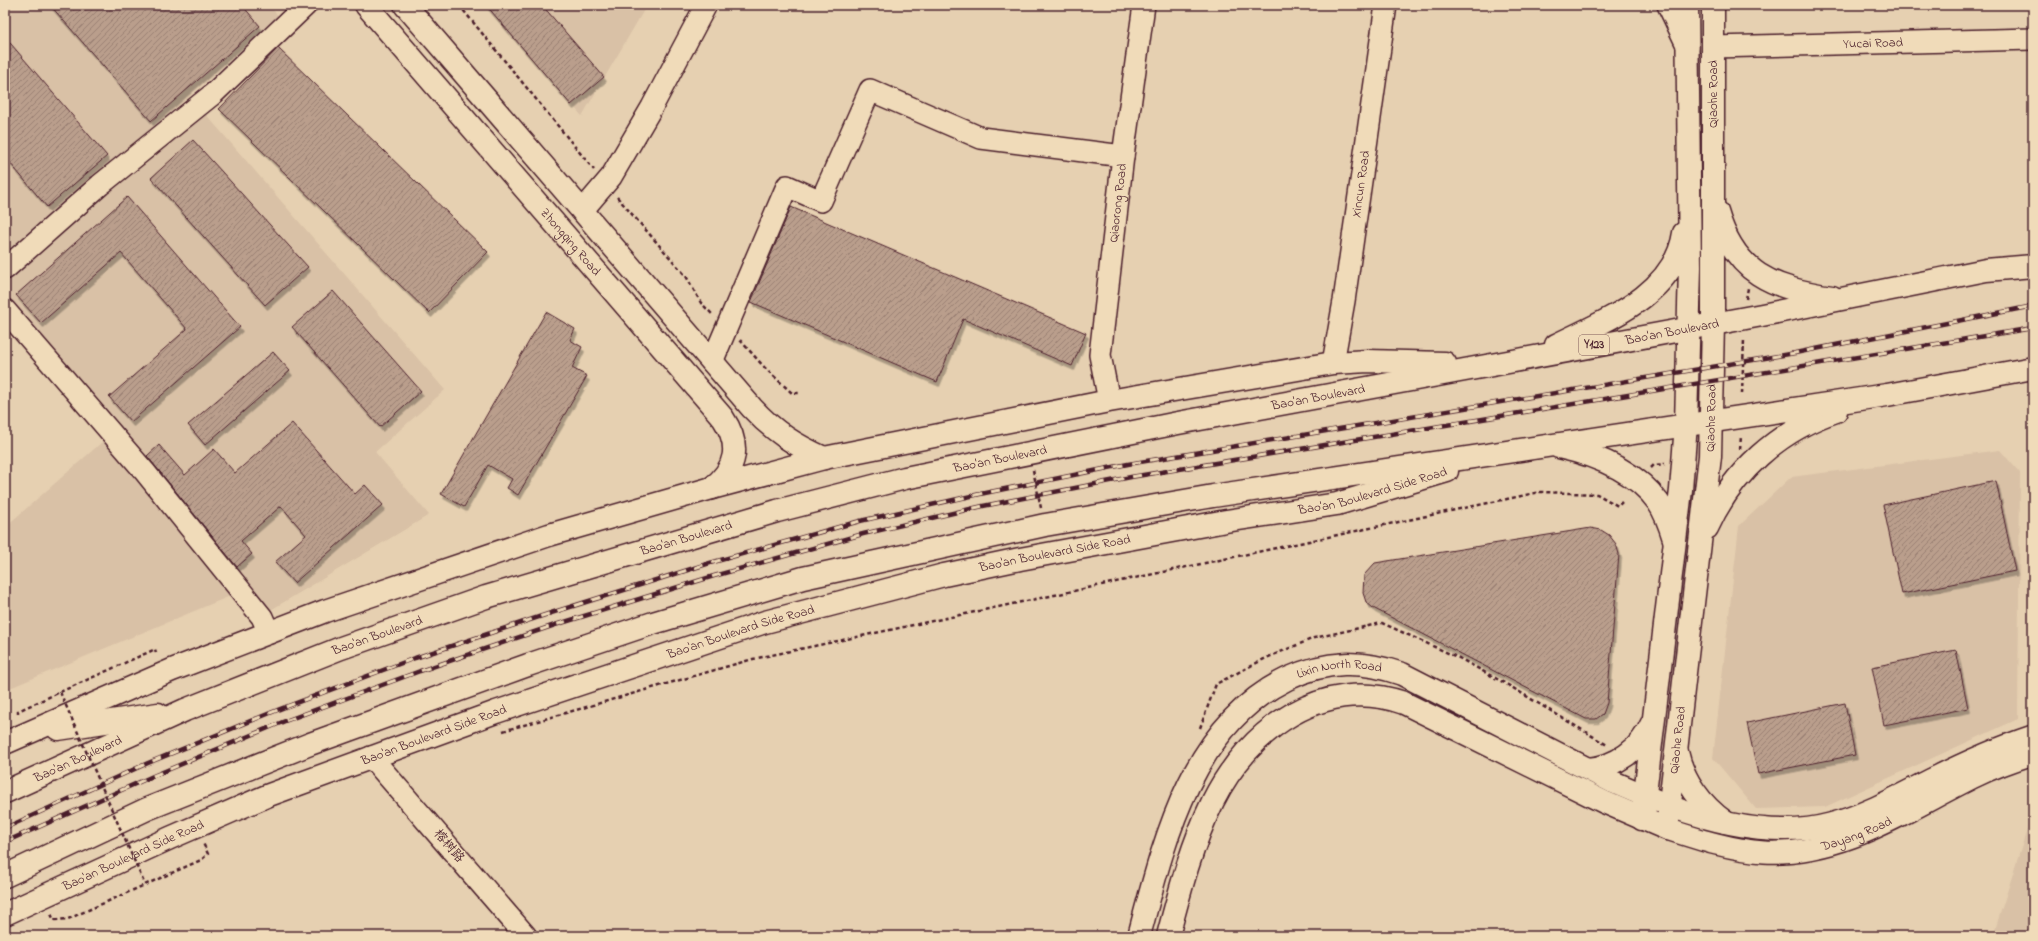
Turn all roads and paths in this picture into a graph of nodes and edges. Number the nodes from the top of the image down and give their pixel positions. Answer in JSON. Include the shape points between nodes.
{"nodes":[{"id":1,"x":306,"y":5,"type":"edge"},
{"id":2,"x":366,"y":5,"type":"edge"},
{"id":3,"x":406,"y":5,"type":"edge"},
{"id":4,"x":459,"y":5,"type":"edge"},
{"id":5,"x":706,"y":5,"type":"edge"},
{"id":6,"x":1144,"y":5,"type":"edge"},
{"id":7,"x":1386,"y":5,"type":"edge"},
{"id":8,"x":1668,"y":5,"type":"edge"},
{"id":9,"x":1687,"y":5,"type":"edge"},
{"id":10,"x":1713,"y":5,"type":"edge"},
{"id":11,"x":2033,"y":39,"type":"edge"},
{"id":12,"x":1688,"y":47,"type":"junction"},
{"id":13,"x":1713,"y":47,"type":"junction"},
{"id":14,"x":1122,"y":156,"type":"junction"},
{"id":15,"x":606,"y":183,"type":"junction"},
{"id":16,"x":1713,"y":196,"type":"junction"},
{"id":17,"x":1688,"y":204,"type":"junction"},
{"id":18,"x":582,"y":211,"type":"junction"},
{"id":19,"x":2033,"y":258,"type":"edge"},
{"id":20,"x":2033,"y":266,"type":"edge"},
{"id":21,"x":5,"y":269,"type":"edge"},
{"id":22,"x":1986,"y":270,"type":"junction"},
{"id":23,"x":1751,"y":282,"type":"dead end"},
{"id":24,"x":1845,"y":299,"type":"junction"},
{"id":25,"x":1746,"y":306,"type":"dead end"},
{"id":26,"x":667,"y":309,"type":"junction"},
{"id":27,"x":5,"y":310,"type":"edge"},
{"id":28,"x":1713,"y":324,"type":"junction"},
{"id":29,"x":645,"y":328,"type":"junction"},
{"id":30,"x":726,"y":328,"type":"junction"},
{"id":31,"x":1689,"y":328,"type":"junction"},
{"id":32,"x":1744,"y":339,"type":"dead end"},
{"id":33,"x":1534,"y":356,"type":"junction"},
{"id":34,"x":712,"y":362,"type":"junction"},
{"id":35,"x":1500,"y":362,"type":"junction"},
{"id":36,"x":1333,"y":363,"type":"junction"},
{"id":37,"x":2033,"y":368,"type":"edge"},
{"id":38,"x":2033,"y":380,"type":"edge"},
{"id":39,"x":1963,"y":381,"type":"junction"},
{"id":40,"x":799,"y":393,"type":"dead end"},
{"id":41,"x":1742,"y":394,"type":"dead end"},
{"id":42,"x":1887,"y":394,"type":"junction"},
{"id":43,"x":1108,"y":401,"type":"junction"},
{"id":44,"x":1711,"y":420,"type":"junction"},
{"id":45,"x":1686,"y":424,"type":"junction"},
{"id":46,"x":1741,"y":433,"type":"dead end"},
{"id":47,"x":1548,"y":445,"type":"junction"},
{"id":48,"x":1508,"y":451,"type":"junction"},
{"id":49,"x":1740,"y":451,"type":"dead end"},
{"id":50,"x":824,"y":458,"type":"junction"},
{"id":51,"x":1667,"y":463,"type":"dead end"},
{"id":52,"x":1031,"y":464,"type":"dead end"},
{"id":53,"x":1650,"y":469,"type":"dead end"},
{"id":54,"x":712,"y":488,"type":"junction"},
{"id":55,"x":1622,"y":502,"type":"dead end"},
{"id":56,"x":1042,"y":508,"type":"dead end"},
{"id":57,"x":1675,"y":541,"type":"junction"},
{"id":58,"x":1700,"y":548,"type":"junction"},
{"id":59,"x":269,"y":633,"type":"junction"},
{"id":60,"x":156,"y":652,"type":"dead end"},
{"id":61,"x":60,"y":692,"type":"junction"},
{"id":62,"x":185,"y":710,"type":"junction"},
{"id":63,"x":18,"y":714,"type":"dead end"},
{"id":64,"x":1654,"y":720,"type":"junction"},
{"id":65,"x":28,"y":733,"type":"junction"},
{"id":66,"x":495,"y":733,"type":"dead end"},
{"id":67,"x":1198,"y":735,"type":"dead end"},
{"id":68,"x":2033,"y":736,"type":"edge"},
{"id":69,"x":5,"y":743,"type":"edge"},
{"id":70,"x":1676,"y":743,"type":"junction"},
{"id":71,"x":2033,"y":754,"type":"edge"},
{"id":72,"x":371,"y":757,"type":"junction"},
{"id":73,"x":1624,"y":757,"type":"junction"},
{"id":74,"x":1588,"y":769,"type":"junction"},
{"id":75,"x":5,"y":792,"type":"edge"},
{"id":76,"x":1645,"y":796,"type":"junction"},
{"id":77,"x":1669,"y":806,"type":"junction"},
{"id":78,"x":1642,"y":819,"type":"junction"},
{"id":79,"x":1725,"y":822,"type":"junction"},
{"id":80,"x":1667,"y":828,"type":"junction"},
{"id":81,"x":210,"y":840,"type":"dead end"},
{"id":82,"x":202,"y":843,"type":"junction"},
{"id":83,"x":196,"y":845,"type":"dead end"},
{"id":84,"x":142,"y":869,"type":"dead end"},
{"id":85,"x":135,"y":872,"type":"dead end"},
{"id":86,"x":5,"y":876,"type":"edge"},
{"id":87,"x":145,"y":885,"type":"junction"},
{"id":88,"x":5,"y":914,"type":"edge"},
{"id":89,"x":44,"y":916,"type":"dead end"},
{"id":90,"x":526,"y":936,"type":"edge"},
{"id":91,"x":1139,"y":936,"type":"edge"},
{"id":92,"x":1168,"y":936,"type":"edge"}],
"edges":[{"from":1,"to":21,"type":"street","via":[[213,94],[100,185]]},
{"from":2,"to":29,"type":"main road","name":"Zhongqing Road"},
{"from":3,"to":18,"type":"main road"},
{"from":4,"to":15,"type":"path"},
{"from":5,"to":15,"type":"street","via":[[652,107]]},
{"from":6,"to":14,"type":"street","name":"Qiaorong Road"},
{"from":7,"to":36,"type":"street","name":"Xincun Road"},
{"from":8,"to":12,"type":"street"},
{"from":9,"to":12,"type":"main road","name":"Qiaohe Road"},
{"from":10,"to":13,"type":"main road","name":"Qiaohe Road"},
{"from":11,"to":13,"type":"street","name":"Yucai Road"},
{"from":12,"to":17,"type":"main road","name":"Qiaohe Road"},
{"from":13,"to":16,"type":"main road","name":"Qiaohe Road"},
{"from":14,"to":30,"type":"street","via":[[981,138],[870,90],[821,201],[787,186]]},
{"from":14,"to":43,"type":"street","name":"Qiaorong Road","via":[[1100,355]]},
{"from":15,"to":18,"type":"street"},
{"from":15,"to":30,"type":"path","via":[[686,276],[701,303]]},
{"from":16,"to":24,"type":"main road","via":[[1722,229],[1742,262],[1771,282],[1791,289]]},
{"from":16,"to":28,"type":"main road","name":"Qiaohe Road"},
{"from":17,"to":31,"type":"main road","name":"Qiaohe Road"},
{"from":17,"to":33,"type":"main road","via":[[1683,244],[1664,277],[1629,306]]},
{"from":18,"to":26,"type":"main road"},
{"from":19,"to":22,"type":"main road"},
{"from":20,"to":22,"type":"main road","name":"Bao'an Boulevard"},
{"from":22,"to":24,"type":"main road","name":"Bao'an Boulevard"},
{"from":23,"to":25,"type":"path","via":[[1746,293]]},
{"from":24,"to":28,"type":"main road","name":"Bao'an Boulevard"},
{"from":26,"to":29,"type":"main road"},
{"from":26,"to":34,"type":"main road"},
{"from":27,"to":59,"type":"street","via":[[149,478],[262,618]]},
{"from":28,"to":31,"type":"main road","name":"Bao'an Boulevard","number":"Y123"},
{"from":28,"to":44,"type":"main road","name":"Qiaohe Road"},
{"from":29,"to":54,"type":"main road","name":"Zhongqing Road","via":[[730,429],[734,443],[733,458],[722,480]]},
{"from":30,"to":34,"type":"street"},
{"from":30,"to":40,"type":"path","via":[[746,344],[765,368],[792,393]]},
{"from":31,"to":33,"type":"main road","name":"Bao'an Boulevard","number":"Y123"},
{"from":31,"to":45,"type":"main road","name":"Qiaohe Road"},
{"from":32,"to":41,"type":"path"},
{"from":33,"to":35,"type":"main road","name":"Bao'an Boulevard","number":"Y123"},
{"from":34,"to":50,"type":"main road","via":[[752,408],[780,435]]},
{"from":35,"to":36,"type":"main road","number":"Y123"},
{"from":35,"to":62,"type":"main road","name":"Bao'an Boulevard","via":[[1058,447],[905,478],[852,492],[486,597],[341,648]]},
{"from":36,"to":43,"type":"main road","number":"Y123"},
{"from":37,"to":39,"type":"main road"},
{"from":38,"to":39,"type":"main road"},
{"from":39,"to":42,"type":"main road"},
{"from":42,"to":44,"type":"main road"},
{"from":42,"to":58,"type":"main road","via":[[1814,418],[1754,459],[1714,512]]},
{"from":43,"to":50,"type":"main road","number":"Y123"},
{"from":44,"to":45,"type":"main road"},
{"from":44,"to":58,"type":"main road","name":"Qiaohe Road","via":[[1710,456]]},
{"from":45,"to":47,"type":"main road"},
{"from":45,"to":57,"type":"main road","name":"Qiaohe Road"},
{"from":46,"to":49,"type":"path"},
{"from":47,"to":48,"type":"main road"},
{"from":47,"to":57,"type":"main road","via":[[1578,451],[1605,461],[1628,474],[1657,501],[1667,518]]},
{"from":48,"to":72,"type":"main road","name":"Bao'an Boulevard Side Road","via":[[1337,504],[1210,524],[1020,559],[944,575],[780,618],[496,712]]},
{"from":48,"to":86,"type":"main road","via":[[1221,494],[1045,524],[803,578],[528,665],[310,744],[147,809]]},
{"from":50,"to":54,"type":"main road","number":"Y123"},
{"from":51,"to":53,"type":"path","via":[[1654,465]]},
{"from":52,"to":56,"type":"path"},
{"from":54,"to":59,"type":"main road","via":[[549,535],[325,611]]},
{"from":55,"to":66,"type":"path","via":[[1618,506],[1597,494],[1540,492],[753,660]]},
{"from":57,"to":64,"type":"main road","name":"Qiaohe Road"},
{"from":58,"to":70,"type":"main road","name":"Qiaohe Road"},
{"from":59,"to":65,"type":"main road","via":[[172,670]]},
{"from":60,"to":61,"type":"path","via":[[155,649]]},
{"from":61,"to":63,"type":"path","via":[[18,710]]},
{"from":61,"to":87,"type":"path","bridge":true},
{"from":62,"to":65,"type":"main road"},
{"from":62,"to":75,"type":"main road","name":"Bao'an Boulevard"},
{"from":64,"to":73,"type":"main road","via":[[1644,737]]},
{"from":64,"to":76,"type":"main road","name":"Qiaohe Road"},
{"from":65,"to":69,"type":"main road"},
{"from":67,"to":73,"type":"path","via":[[1216,684],[1266,658],[1314,638],[1382,623],[1502,681],[1588,732]]},
{"from":68,"to":79,"type":"street","name":"Dayang Road","via":[[1973,758],[1870,809],[1830,824],[1810,828],[1774,829]]},
{"from":70,"to":77,"type":"main road","name":"Qiaohe Road"},
{"from":70,"to":79,"type":"main road","via":[[1681,763],[1693,788],[1707,807]]},
{"from":71,"to":80,"type":"street","name":"Dayang Road","via":[[1977,775],[1881,826],[1826,846],[1763,852],[1728,846]]},
{"from":72,"to":88,"type":"main road","name":"Bao'an Boulevard Side Road","via":[[177,835]]},
{"from":72,"to":90,"type":"street","name":"榕树路"},
{"from":73,"to":74,"type":"main road","via":[[1603,767]]},
{"from":74,"to":76,"type":"main road","name":"Lixin North Road"},
{"from":74,"to":91,"type":"main road","name":"Lixin North Road","via":[[1418,682],[1389,670],[1355,663],[1329,665],[1305,672],[1279,683],[1243,708],[1223,728],[1202,760],[1188,786],[1169,834],[1154,877]]},
{"from":76,"to":77,"type":"main road","name":"Lixin North Road"},
{"from":76,"to":78,"type":"main road","name":"Qiaohe Road"},
{"from":77,"to":79,"type":"street","name":"Dayang Road"},
{"from":77,"to":80,"type":"main road","name":"Qiaohe Road"},
{"from":78,"to":80,"type":"main road","name":"Lixin North Road"},
{"from":78,"to":92,"type":"main road","name":"Lixin North Road","via":[[1392,698],[1366,694],[1331,698],[1296,711],[1260,739],[1226,778],[1201,829],[1181,885]]},
{"from":81,"to":82,"type":"path"},
{"from":82,"to":83,"type":"path"},
{"from":82,"to":87,"type":"path","via":[[208,854],[201,860]]},
{"from":84,"to":85,"type":"path"},
{"from":87,"to":89,"type":"path","via":[[68,919],[54,920],[51,913]]}]}
